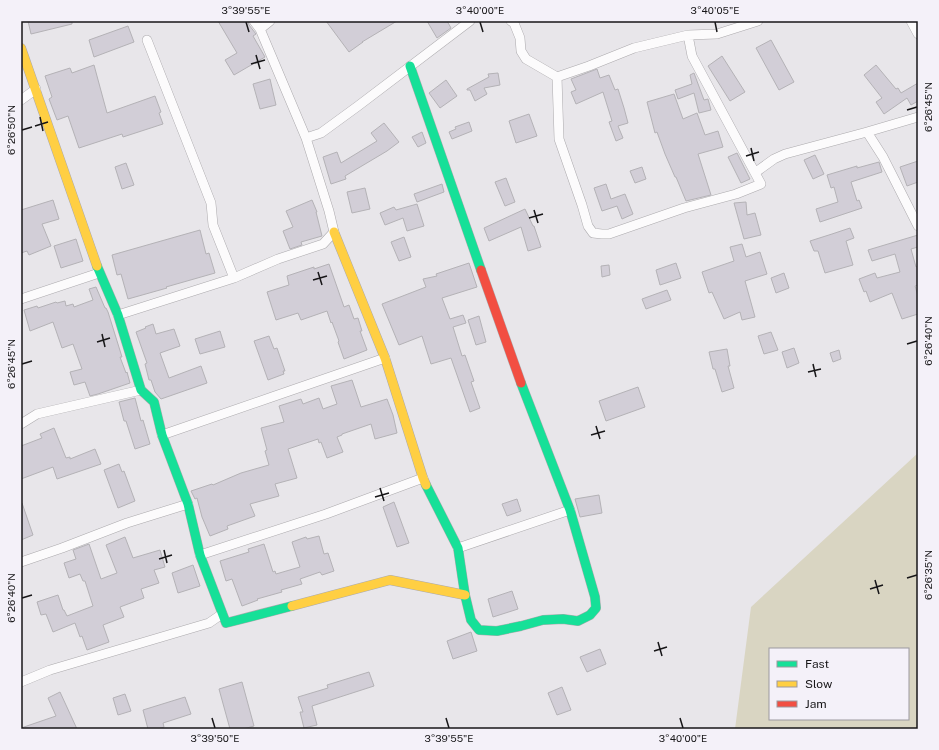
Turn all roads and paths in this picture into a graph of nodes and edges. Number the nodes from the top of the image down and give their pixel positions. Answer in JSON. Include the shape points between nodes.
{"nodes":[{"id":1,"x":270,"y":21,"type":"edge"},
{"id":2,"x":470,"y":21,"type":"edge"},
{"id":3,"x":511,"y":21,"type":"edge"},
{"id":4,"x":758,"y":21,"type":"edge"},
{"id":5,"x":911,"y":21,"type":"edge"},
{"id":6,"x":257,"y":25,"type":"edge"},
{"id":7,"x":688,"y":34,"type":"junction"},
{"id":8,"x":918,"y":34,"type":"edge"},
{"id":9,"x":147,"y":40,"type":"dead end"},
{"id":10,"x":21,"y":48,"type":"edge"},
{"id":11,"x":410,"y":66,"type":"junction"},
{"id":12,"x":556,"y":76,"type":"junction"},
{"id":13,"x":36,"y":89,"type":"junction"},
{"id":14,"x":21,"y":100,"type":"edge"},
{"id":15,"x":918,"y":117,"type":"edge"},
{"id":16,"x":866,"y":132,"type":"junction"},
{"id":17,"x":306,"y":138,"type":"junction"},
{"id":18,"x":756,"y":172,"type":"junction"},
{"id":19,"x":918,"y":226,"type":"edge"},
{"id":20,"x":334,"y":232,"type":"junction"},
{"id":21,"x":99,"y":274,"type":"junction"},
{"id":22,"x":234,"y":278,"type":"junction"},
{"id":23,"x":21,"y":299,"type":"edge"},
{"id":24,"x":118,"y":315,"type":"junction"},
{"id":25,"x":385,"y":358,"type":"junction"},
{"id":26,"x":141,"y":390,"type":"junction"},
{"id":27,"x":21,"y":424,"type":"edge"},
{"id":28,"x":162,"y":435,"type":"junction"},
{"id":29,"x":423,"y":478,"type":"junction"},
{"id":30,"x":188,"y":504,"type":"junction"},
{"id":31,"x":570,"y":510,"type":"junction"},
{"id":32,"x":458,"y":548,"type":"junction"},
{"id":33,"x":200,"y":555,"type":"junction"},
{"id":34,"x":21,"y":562,"type":"edge"},
{"id":35,"x":465,"y":595,"type":"junction"},
{"id":36,"x":222,"y":614,"type":"junction"},
{"id":37,"x":21,"y":682,"type":"edge"}],
"edges":[{"from":1,"to":6,"type":"street"},
{"from":2,"to":11,"type":"street"},
{"from":3,"to":12,"type":"street","via":[[520,38],[521,51],[526,60]]},
{"from":4,"to":7,"type":"street","via":[[716,34]]},
{"from":5,"to":8,"type":"street"},
{"from":6,"to":17,"type":"street"},
{"from":7,"to":12,"type":"street","via":[[634,48]]},
{"from":7,"to":18,"type":"street","via":[[692,56]]},
{"from":9,"to":22,"type":"street","via":[[211,203],[213,225]]},
{"from":10,"to":13,"type":"street"},
{"from":11,"to":17,"type":"street","via":[[321,133]]},
{"from":11,"to":31,"type":"street","via":[[518,375]]},
{"from":12,"to":18,"type":"street","via":[[559,139],[588,226],[593,233],[609,234],[684,208],[736,194],[761,184]]},
{"from":13,"to":14,"type":"street"},
{"from":13,"to":21,"type":"street"},
{"from":15,"to":16,"type":"street"},
{"from":16,"to":18,"type":"street","via":[[785,154]]},
{"from":16,"to":19,"type":"street","via":[[883,157]]},
{"from":17,"to":20,"type":"street"},
{"from":20,"to":22,"type":"street","via":[[323,244],[278,259]]},
{"from":20,"to":25,"type":"street"},
{"from":21,"to":23,"type":"street"},
{"from":21,"to":24,"type":"street"},
{"from":22,"to":24,"type":"street"},
{"from":24,"to":26,"type":"street"},
{"from":25,"to":28,"type":"street"},
{"from":25,"to":29,"type":"street"},
{"from":26,"to":27,"type":"street","via":[[37,414]]},
{"from":26,"to":28,"type":"street","via":[[154,402]]},
{"from":28,"to":30,"type":"street"},
{"from":29,"to":32,"type":"street"},
{"from":29,"to":33,"type":"street","via":[[326,514]]},
{"from":30,"to":33,"type":"street"},
{"from":30,"to":34,"type":"street","via":[[127,523]]},
{"from":31,"to":32,"type":"street"},
{"from":31,"to":35,"type":"street","via":[[594,597],[596,608],[590,615],[578,622],[563,619],[543,620],[497,632],[479,630],[471,620]]},
{"from":32,"to":35,"type":"street"},
{"from":33,"to":36,"type":"street"},
{"from":35,"to":36,"type":"street","via":[[390,580],[226,623]]},
{"from":36,"to":37,"type":"street","via":[[209,623],[50,670]]}]}
